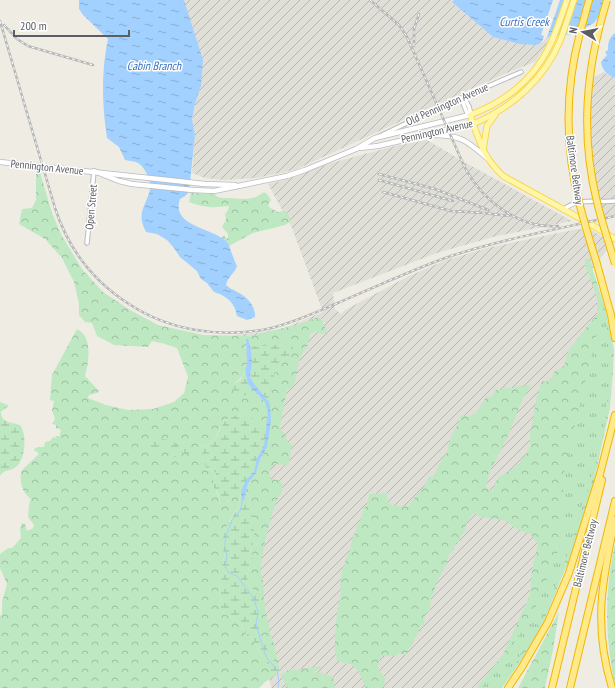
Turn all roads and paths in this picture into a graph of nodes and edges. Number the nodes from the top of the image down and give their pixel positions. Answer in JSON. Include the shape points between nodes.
{"nodes":[{"id":1,"x":567,"y":0,"type":"edge"},
{"id":2,"x":574,"y":0,"type":"edge"},
{"id":3,"x":589,"y":0,"type":"edge"},
{"id":4,"x":607,"y":0,"type":"edge"},
{"id":5,"x":521,"y":72,"type":"dead end"},
{"id":6,"x":463,"y":98,"type":"junction"},
{"id":7,"x":497,"y":112,"type":"junction"},
{"id":8,"x":470,"y":115,"type":"junction"},
{"id":9,"x":473,"y":124,"type":"junction"},
{"id":10,"x":422,"y":135,"type":"junction"},
{"id":11,"x":375,"y":138,"type":"junction"},
{"id":12,"x":356,"y":149,"type":"junction"},
{"id":13,"x":483,"y":151,"type":"junction"},
{"id":14,"x":488,"y":159,"type":"junction"},
{"id":15,"x":0,"y":162,"type":"edge"},
{"id":16,"x":94,"y":171,"type":"junction"},
{"id":17,"x":240,"y":185,"type":"junction"},
{"id":18,"x":615,"y":201,"type":"edge"},
{"id":19,"x":563,"y":210,"type":"junction"},
{"id":20,"x":615,"y":239,"type":"edge"},
{"id":21,"x":87,"y":243,"type":"dead end"},
{"id":22,"x":615,"y":264,"type":"edge"},
{"id":23,"x":615,"y":338,"type":"edge"},
{"id":24,"x":615,"y":416,"type":"edge"},
{"id":25,"x":615,"y":501,"type":"edge"},
{"id":26,"x":615,"y":520,"type":"edge"},
{"id":27,"x":508,"y":688,"type":"edge"},
{"id":28,"x":552,"y":688,"type":"edge"},
{"id":29,"x":570,"y":688,"type":"edge"},
{"id":30,"x":612,"y":688,"type":"edge"}],
"edges":[{"from":1,"to":8,"type":"main road","name":"Pennington Avenue","via":[[548,50],[533,72],[522,84],[493,106]]},
{"from":2,"to":7,"type":"main road","name":"Pennington Avenue","via":[[554,53],[533,84]]},
{"from":3,"to":23,"type":"highway","name":"Baltimore Beltway","bridge":true,"via":[[572,69],[569,136],[580,205]]},
{"from":4,"to":22,"type":"highway","name":"Baltimore Beltway","bridge":true,"via":[[590,69],[586,113],[588,156],[597,201]]},
{"from":5,"to":6,"type":"street","name":"Old Pennington Avenue"},
{"from":6,"to":8,"type":"street","via":[[467,102]]},
{"from":6,"to":11,"type":"street","name":"Old Pennington Avenue"},
{"from":7,"to":9,"type":"main road","name":"Pennington Avenue"},
{"from":7,"to":13,"type":"main road","via":[[487,126]]},
{"from":8,"to":9,"type":"main road"},
{"from":8,"to":11,"type":"main road","name":"Pennington Avenue"},
{"from":9,"to":10,"type":"main road","name":"Pennington Avenue"},
{"from":9,"to":13,"type":"main road"},
{"from":10,"to":12,"type":"main road","name":"Pennington Avenue"},
{"from":10,"to":14,"type":"main road","via":[[462,138]]},
{"from":11,"to":12,"type":"main road","name":"Pennington Avenue"},
{"from":12,"to":17,"type":"main road","name":"Pennington Avenue","via":[[286,176]]},
{"from":13,"to":14,"type":"main road"},
{"from":14,"to":19,"type":"main road","via":[[503,176]]},
{"from":15,"to":16,"type":"main road","name":"Pennington Avenue"},
{"from":16,"to":17,"type":"main road","name":"Pennington Avenue","via":[[194,183]]},
{"from":16,"to":17,"type":"main road","name":"Pennington Avenue","via":[[119,181],[193,190],[214,191]]},
{"from":16,"to":21,"type":"street","name":"Open Street"},
{"from":18,"to":19,"type":"street","via":[[577,202]]},
{"from":19,"to":20,"type":"main road"},
{"from":24,"to":27,"type":"highway","via":[[569,573],[548,622]]},
{"from":24,"to":28,"type":"highway","name":"Baltimore Beltway"},
{"from":25,"to":29,"type":"highway","name":"Baltimore Beltway"},
{"from":26,"to":30,"type":"highway","via":[[600,602],[603,648]]}]}
